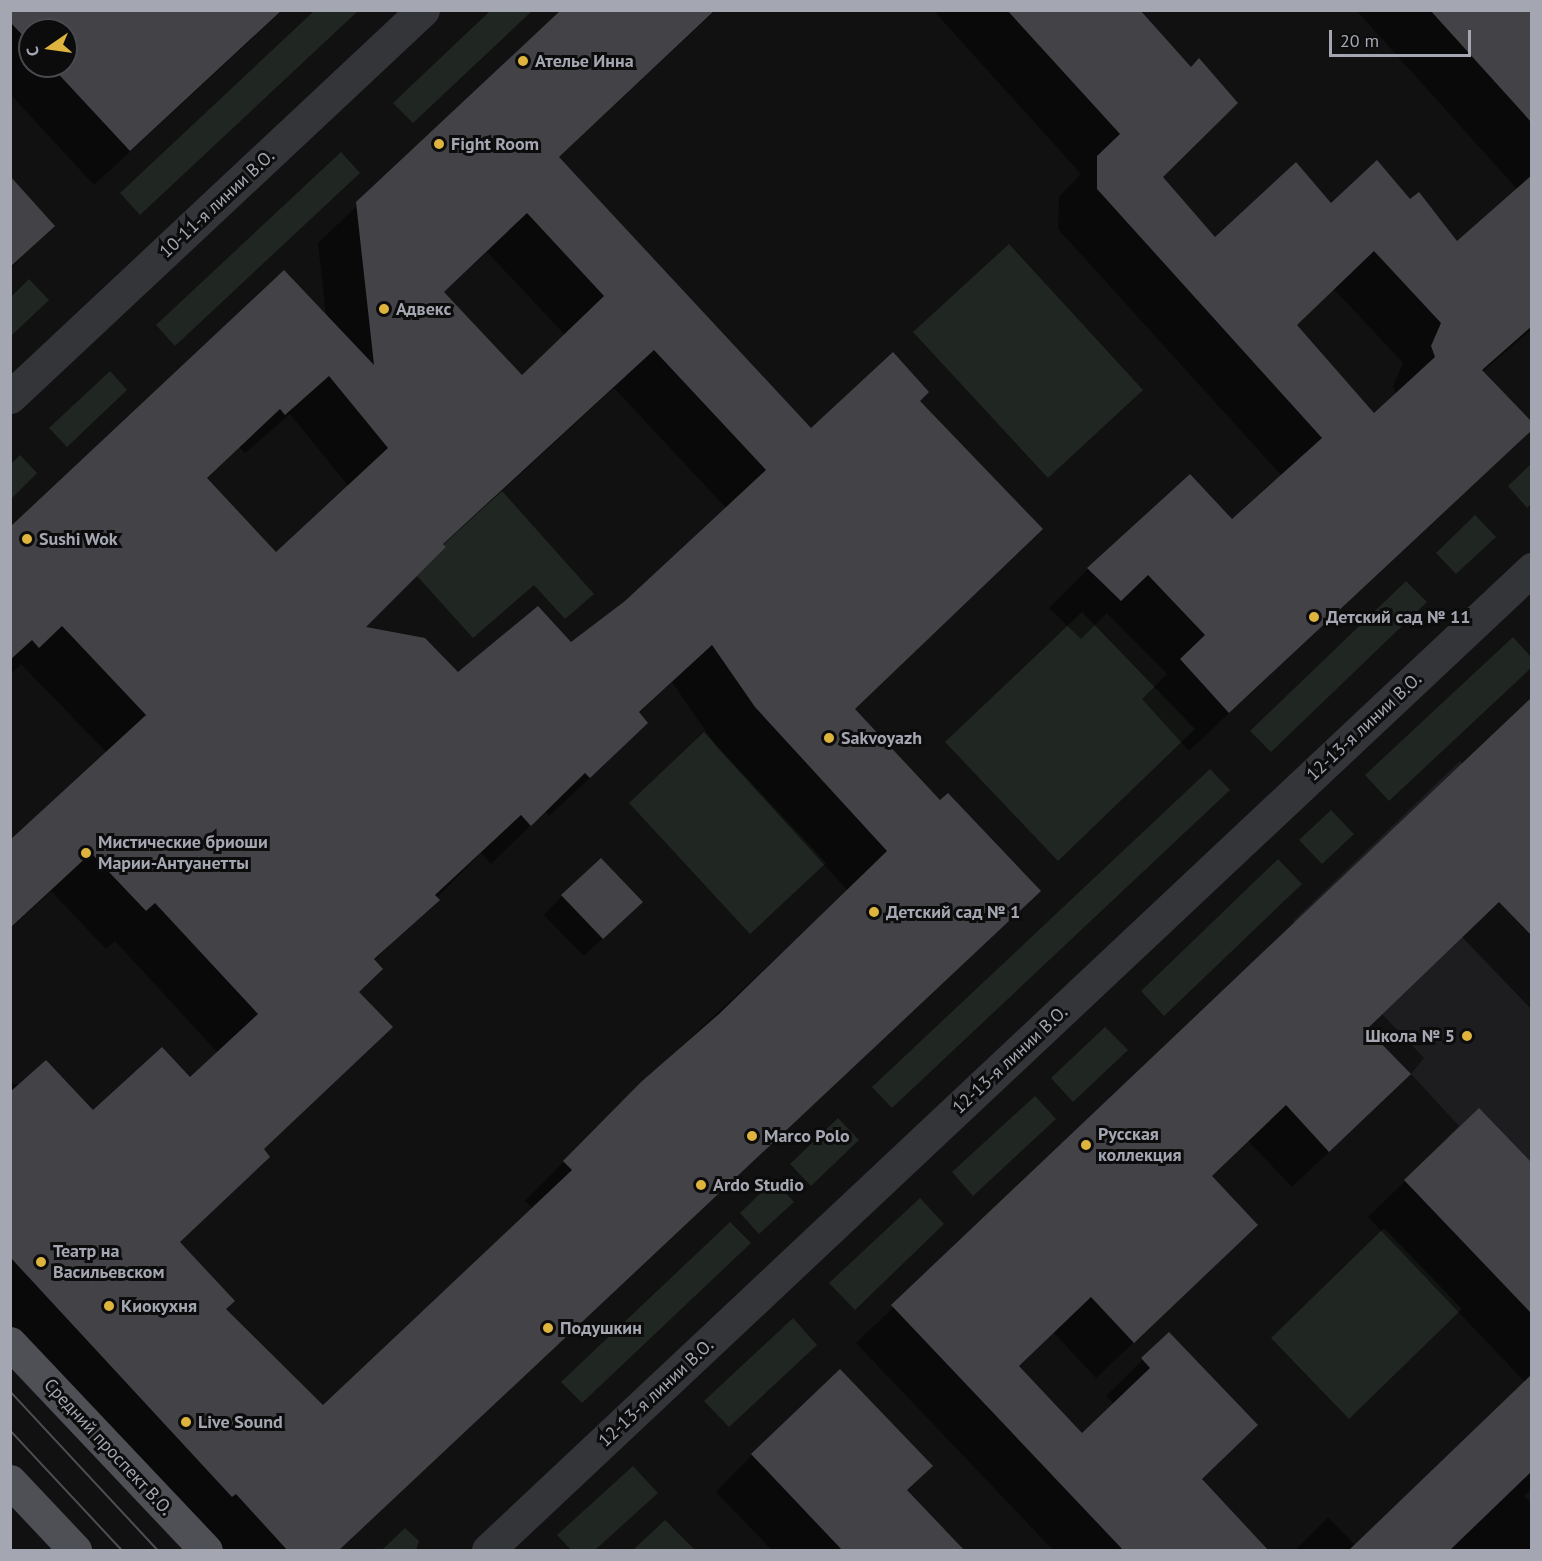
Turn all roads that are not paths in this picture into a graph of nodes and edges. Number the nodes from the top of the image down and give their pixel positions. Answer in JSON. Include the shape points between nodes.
{"nodes":[{"id":1,"x":423,"y":10,"type":"edge"},
{"id":2,"x":10,"y":397,"type":"edge"},
{"id":3,"x":1532,"y":569,"type":"edge"},
{"id":4,"x":10,"y":1343,"type":"edge"},
{"id":5,"x":10,"y":1481,"type":"edge"},
{"id":6,"x":75,"y":1551,"type":"edge"},
{"id":7,"x":206,"y":1551,"type":"edge"},
{"id":8,"x":488,"y":1551,"type":"edge"}],
"edges":[{"from":1,"to":2,"type":"street","name":"10-11-я линии В.О."},
{"from":3,"to":8,"type":"street","name":"12-13-я линии В.О."},
{"from":4,"to":7,"type":"main road","name":"Средний проспект В.О."},
{"from":5,"to":6,"type":"main road"}]}
